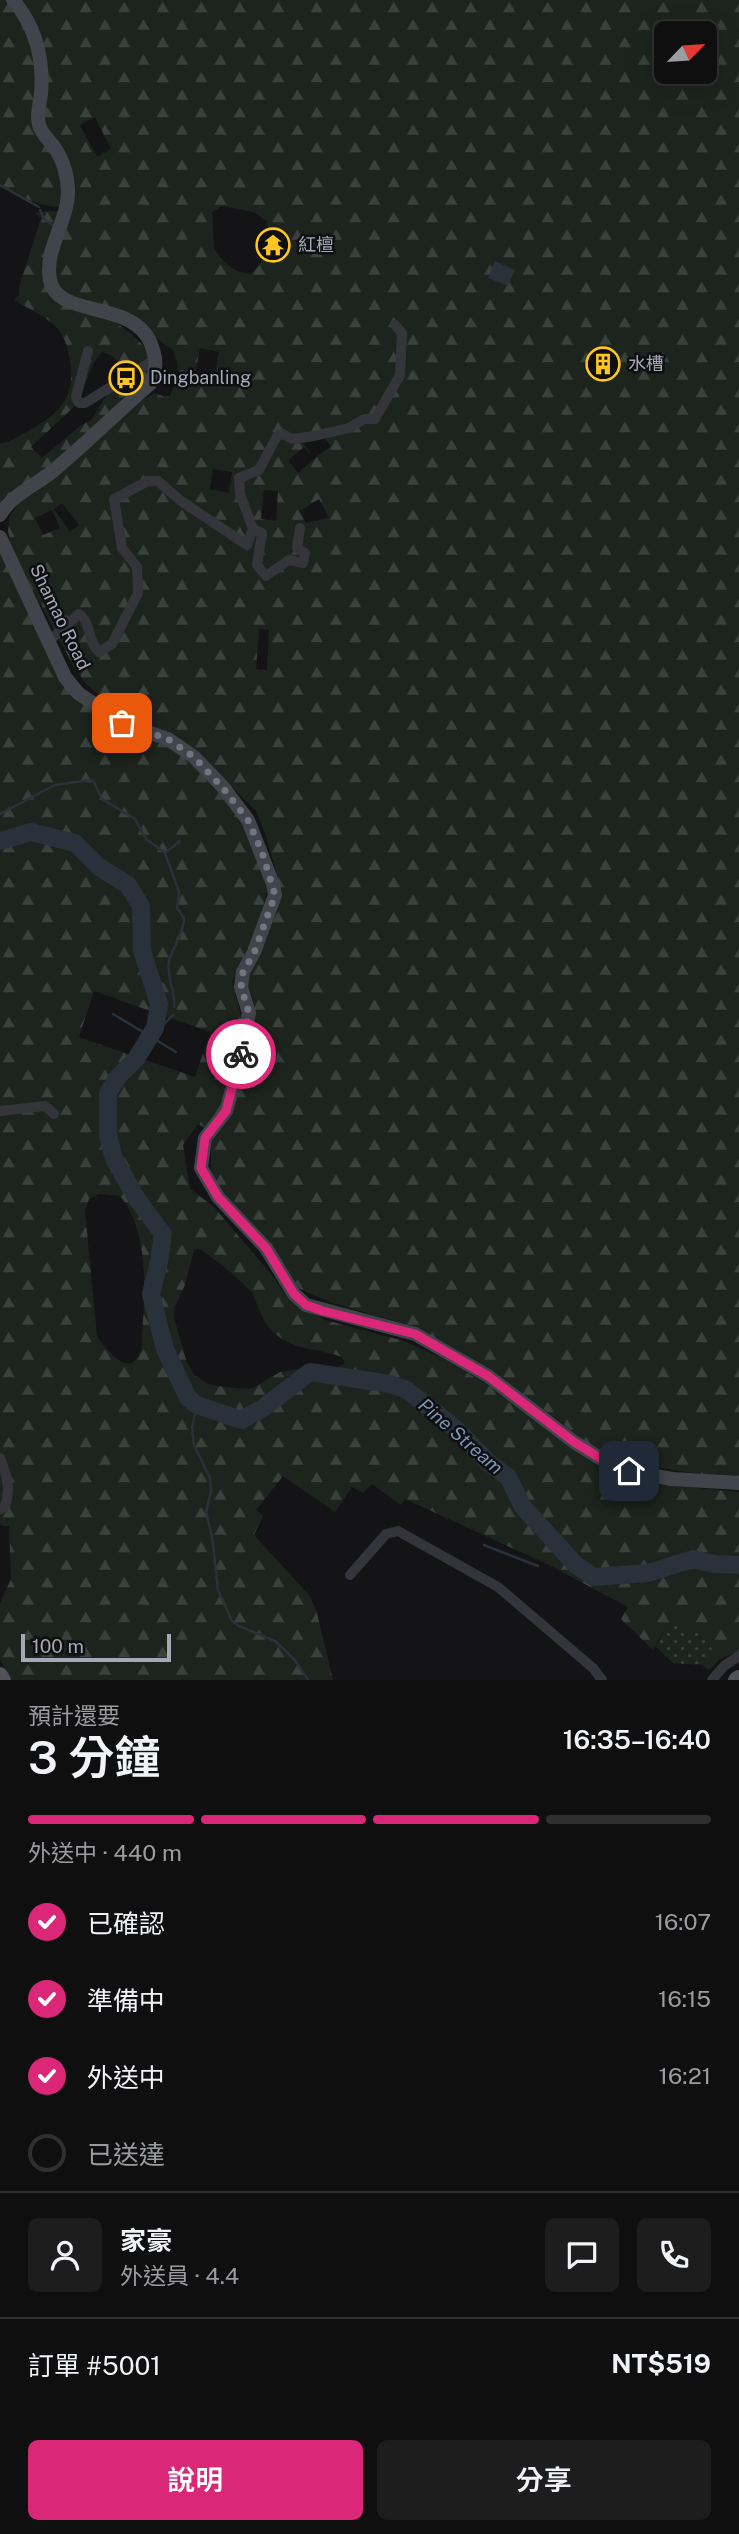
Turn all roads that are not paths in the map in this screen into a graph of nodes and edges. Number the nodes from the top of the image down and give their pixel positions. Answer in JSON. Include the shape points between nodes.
{"nodes":[{"id":1,"x":13,"y":0,"type":"edge"},
{"id":2,"x":395,"y":325,"type":"dead end"},
{"id":3,"x":88,"y":351,"type":"dead end"},
{"id":4,"x":157,"y":358,"type":"junction"},
{"id":5,"x":0,"y":515,"type":"edge"},
{"id":6,"x":300,"y":528,"type":"dead end"},
{"id":7,"x":253,"y":529,"type":"junction"},
{"id":8,"x":0,"y":537,"type":"edge"},
{"id":9,"x":49,"y":641,"type":"junction"},
{"id":10,"x":0,"y":1111,"type":"edge"},
{"id":11,"x":54,"y":1114,"type":"dead end"},
{"id":12,"x":1,"y":1464,"type":"edge"},
{"id":13,"x":739,"y":1483,"type":"edge"},
{"id":14,"x":0,"y":1509,"type":"edge"},
{"id":15,"x":351,"y":1575,"type":"dead end"},
{"id":16,"x":739,"y":1656,"type":"edge"},
{"id":17,"x":0,"y":1675,"type":"edge"},
{"id":18,"x":3,"y":1680,"type":"edge"},
{"id":19,"x":602,"y":1680,"type":"edge"},
{"id":20,"x":712,"y":1680,"type":"edge"}],
"edges":[{"from":1,"to":4,"type":"street","via":[[25,15],[38,50],[42,69],[39,124],[65,169],[68,189],[66,212],[52,251],[52,286],[75,304],[130,319],[147,333]]},
{"from":2,"to":7,"type":"street","via":[[402,333],[400,375],[375,419],[314,436],[277,436],[259,470],[239,478]]},
{"from":3,"to":4,"type":"street","via":[[76,397],[79,403]]},
{"from":4,"to":5,"type":"street","via":[[150,384]]},
{"from":6,"to":7,"type":"street","via":[[298,548],[305,553],[303,562],[289,560],[266,576],[257,565],[262,533]]},
{"from":7,"to":9,"type":"street","via":[[247,545],[158,481],[148,481],[114,499],[122,548],[137,567],[138,593],[113,644],[99,652],[79,614]]},
{"from":8,"to":9,"type":"street","name":"Shamao Road"},
{"from":9,"to":13,"type":"street","name":"Shamao Road","via":[[65,677],[78,693],[122,723],[168,739],[194,757],[248,820],[262,852],[275,895],[243,972],[247,1027],[226,1111],[205,1138],[201,1168],[218,1197],[266,1248],[294,1294],[323,1311],[415,1334],[488,1376],[608,1463],[672,1479]]},
{"from":10,"to":11,"type":"street","via":[[45,1106]]},
{"from":12,"to":14,"type":"street","via":[[9,1493]]},
{"from":15,"to":19,"type":"street","via":[[386,1534],[398,1531],[498,1587]]},
{"from":16,"to":20,"type":"street"},
{"from":17,"to":18,"type":"main road"}]}
